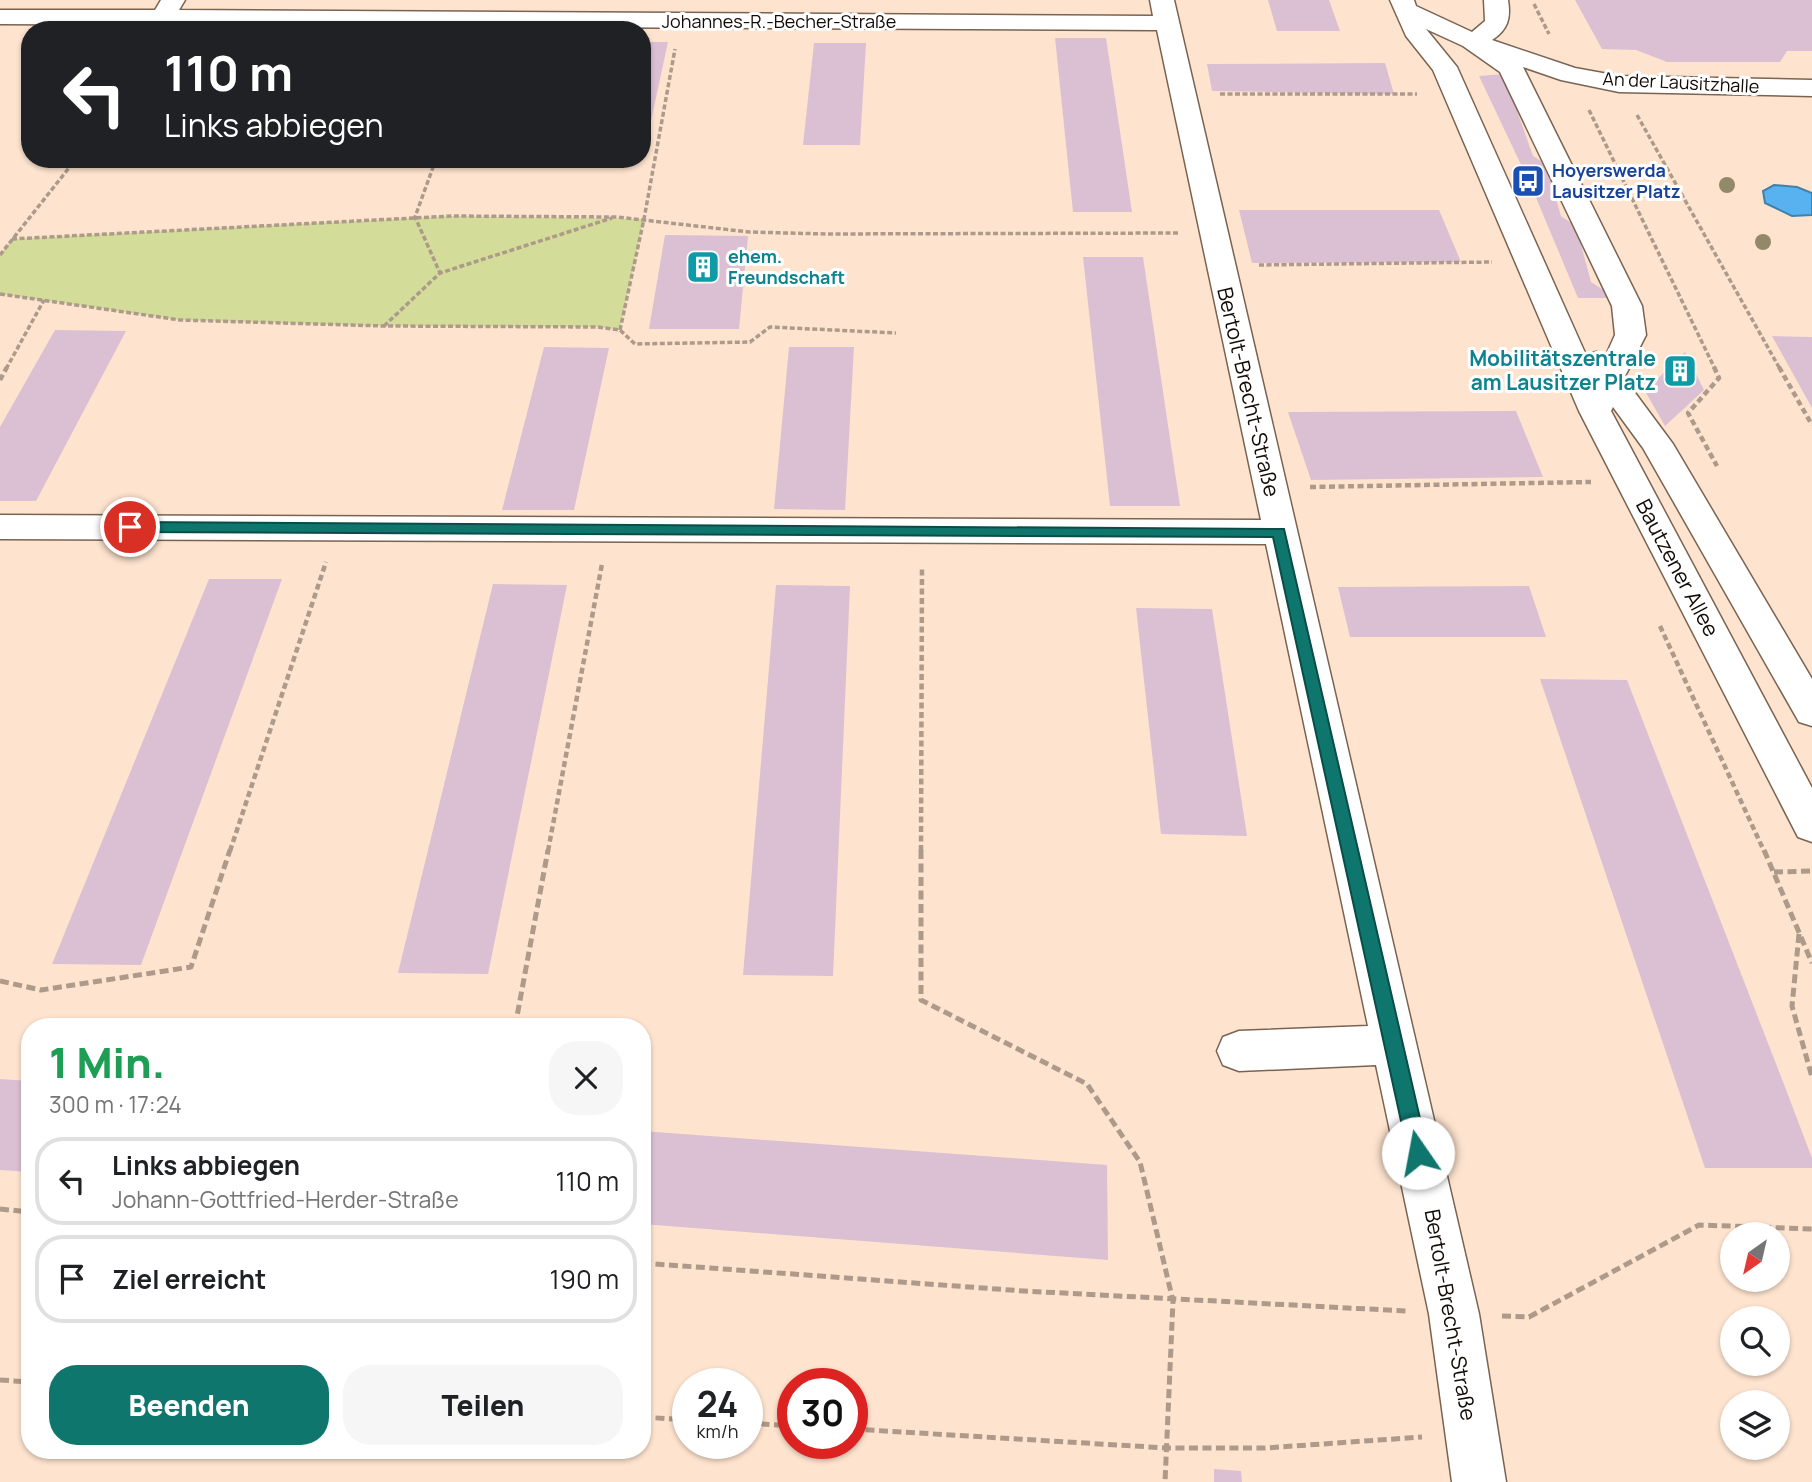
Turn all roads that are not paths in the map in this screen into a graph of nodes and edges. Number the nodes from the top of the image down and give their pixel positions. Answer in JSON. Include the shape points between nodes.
{"nodes":[{"id":1,"x":1441,"y":0,"type":"edge"},
{"id":2,"x":1496,"y":0,"type":"edge"},
{"id":3,"x":1404,"y":5,"type":"edge"},
{"id":4,"x":167,"y":9,"type":"edge"},
{"id":5,"x":1163,"y":11,"type":"edge"},
{"id":6,"x":0,"y":17,"type":"edge"},
{"id":7,"x":1461,"y":36,"type":"junction"},
{"id":8,"x":1444,"y":67,"type":"junction"},
{"id":9,"x":1812,"y":88,"type":"edge"},
{"id":10,"x":1549,"y":307,"type":"junction"},
{"id":11,"x":1609,"y":377,"type":"junction"},
{"id":12,"x":1595,"y":411,"type":"junction"},
{"id":13,"x":0,"y":527,"type":"edge"},
{"id":14,"x":1279,"y":532,"type":"junction"},
{"id":15,"x":1812,"y":712,"type":"edge"},
{"id":16,"x":1812,"y":826,"type":"edge"},
{"id":17,"x":1394,"y":1045,"type":"junction"},
{"id":18,"x":1239,"y":1051,"type":"dead end"},
{"id":19,"x":1479,"y":1482,"type":"edge"}],
"edges":[{"from":1,"to":7,"type":"street"},
{"from":2,"to":7,"type":"street","via":[[1500,17],[1495,27]]},
{"from":3,"to":7,"type":"street"},
{"from":3,"to":8,"type":"street","name":"Bautzener Allee","via":[[1413,32]]},
{"from":4,"to":5,"type":"street","name":"Johannes-R.-Becher-Straße","via":[[680,21]]},
{"from":4,"to":6,"type":"street","name":"Johannes-R.-Becher-Straße"},
{"from":5,"to":14,"type":"street","name":"Bertolt-Brecht-Straße"},
{"from":7,"to":8,"type":"street"},
{"from":7,"to":9,"type":"street","name":"An der Lausitzhalle","via":[[1570,75],[1619,84]]},
{"from":7,"to":11,"type":"street","via":[[1511,68],[1627,306],[1633,322],[1629,345]]},
{"from":8,"to":10,"type":"street","name":"Bautzener Allee"},
{"from":10,"to":11,"type":"street","name":"Bautzener Allee"},
{"from":10,"to":12,"type":"street","name":"Bautzener Allee"},
{"from":11,"to":12,"type":"street"},
{"from":11,"to":15,"type":"street","name":"Bautzener Allee","via":[[1657,444]]},
{"from":12,"to":16,"type":"street","name":"Bautzener Allee"},
{"from":13,"to":14,"type":"street"},
{"from":14,"to":17,"type":"street","name":"Bertolt-Brecht-Straße"},
{"from":17,"to":18,"type":"street"},
{"from":17,"to":19,"type":"street","name":"Bertolt-Brecht-Straße","via":[[1454,1314]]}]}
